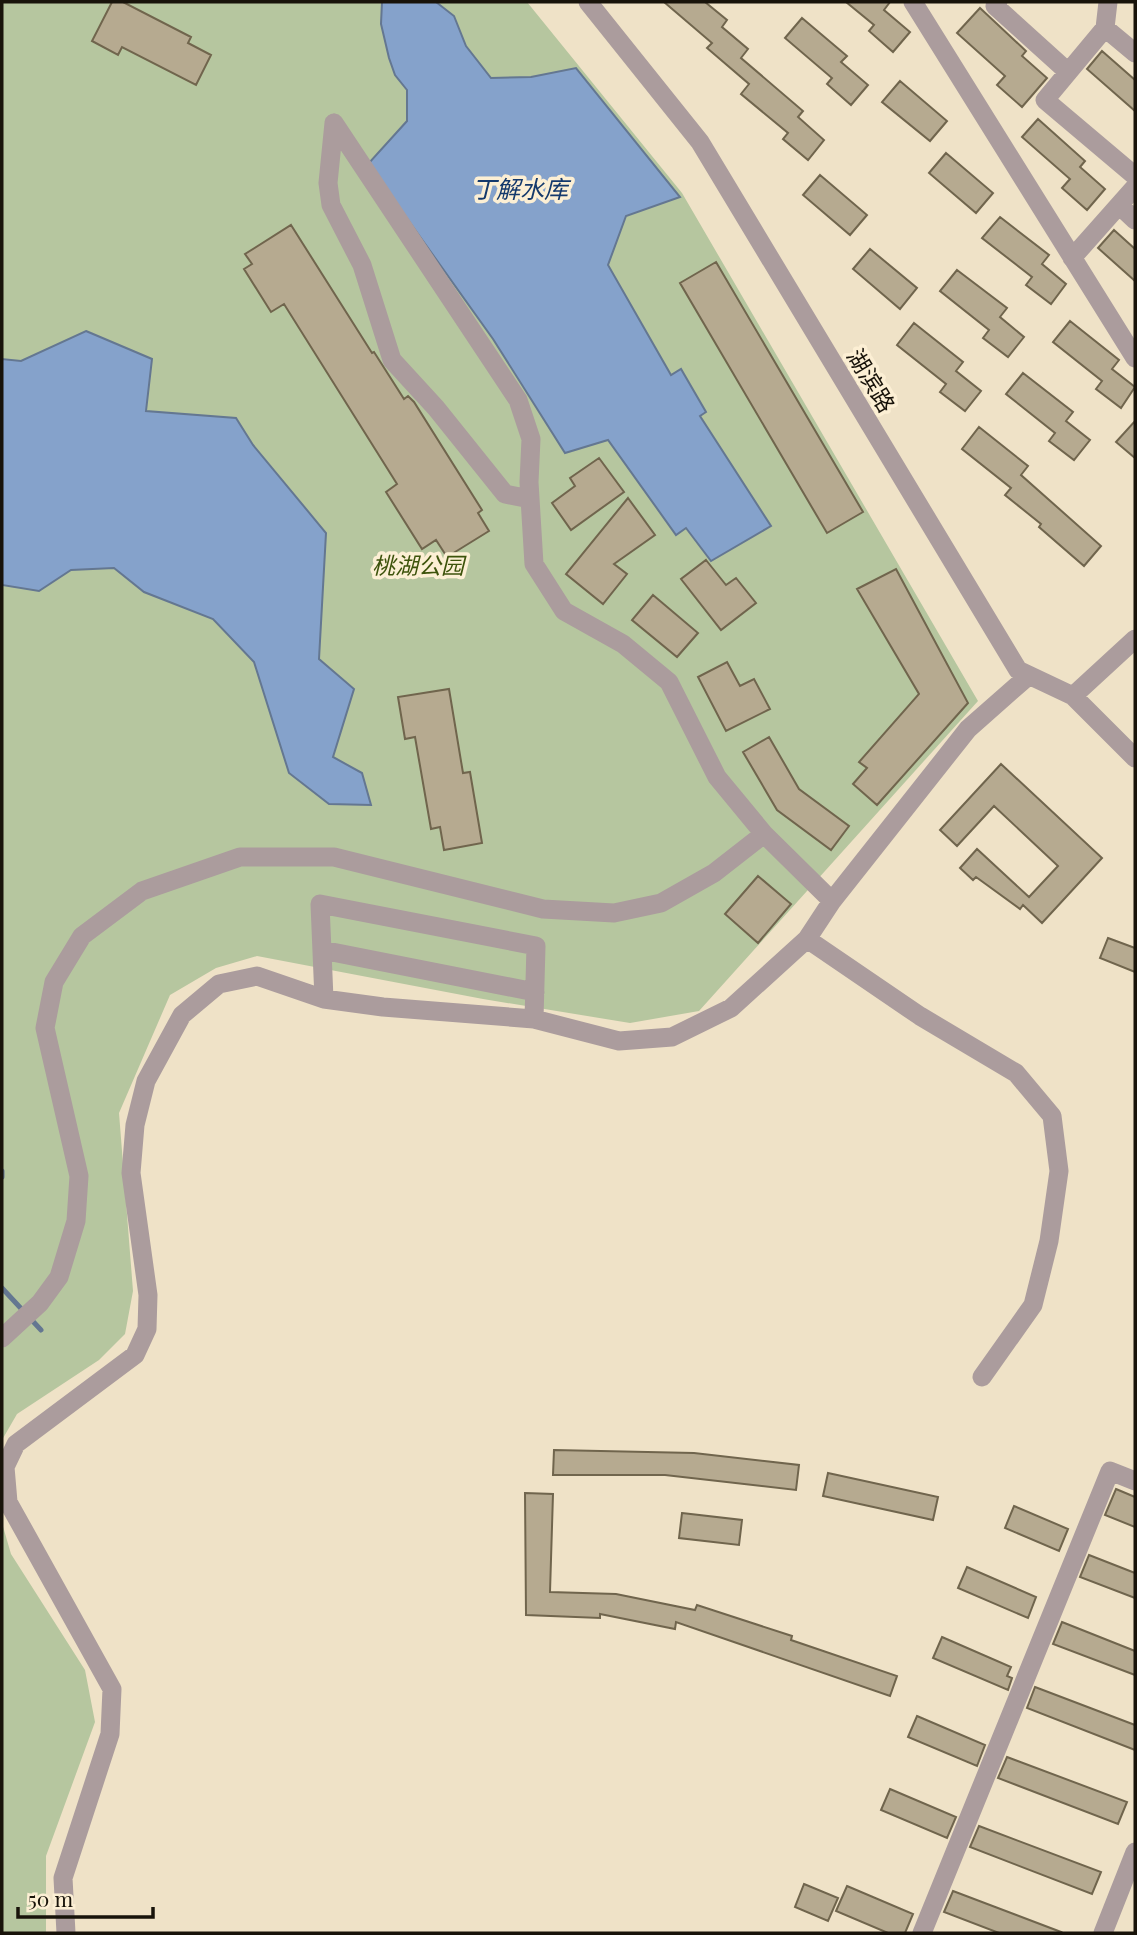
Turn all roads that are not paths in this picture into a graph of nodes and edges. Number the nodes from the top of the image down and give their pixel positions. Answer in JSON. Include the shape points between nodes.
{"nodes":[{"id":1,"x":588,"y":2,"type":"edge"},
{"id":2,"x":913,"y":2,"type":"edge"},
{"id":3,"x":998,"y":2,"type":"edge"},
{"id":4,"x":1108,"y":2,"type":"edge"},
{"id":5,"x":1105,"y":28,"type":"junction"},
{"id":6,"x":1135,"y":53,"type":"edge"},
{"id":7,"x":1068,"y":72,"type":"junction"},
{"id":8,"x":1135,"y":176,"type":"edge"},
{"id":9,"x":1135,"y":187,"type":"edge"},
{"id":10,"x":1119,"y":205,"type":"junction"},
{"id":11,"x":1135,"y":220,"type":"edge"},
{"id":12,"x":1072,"y":258,"type":"junction"},
{"id":13,"x":1135,"y":358,"type":"edge"},
{"id":14,"x":530,"y":499,"type":"junction"},
{"id":15,"x":1135,"y":639,"type":"edge"},
{"id":16,"x":1027,"y":677,"type":"junction"},
{"id":17,"x":1073,"y":696,"type":"junction"},
{"id":18,"x":1135,"y":758,"type":"edge"},
{"id":19,"x":764,"y":834,"type":"junction"},
{"id":20,"x":832,"y":901,"type":"junction"},
{"id":21,"x":807,"y":939,"type":"junction"},
{"id":22,"x":322,"y":950,"type":"junction"},
{"id":23,"x":535,"y":992,"type":"junction"},
{"id":24,"x":324,"y":999,"type":"junction"},
{"id":25,"x":534,"y":1019,"type":"junction"},
{"id":26,"x":9,"y":1331,"type":"edge"},
{"id":27,"x":982,"y":1377,"type":"dead end"},
{"id":28,"x":1135,"y":1481,"type":"edge"},
{"id":29,"x":1135,"y":1852,"type":"edge"},
{"id":30,"x":66,"y":1933,"type":"edge"},
{"id":31,"x":922,"y":1933,"type":"edge"},
{"id":32,"x":1103,"y":1933,"type":"edge"}],
"edges":[{"from":1,"to":16,"type":"street","name":"湖滨路","via":[[700,142],[1011,658]]},
{"from":2,"to":12,"type":"street"},
{"from":3,"to":7,"type":"street","via":[[995,6]]},
{"from":4,"to":5,"type":"street"},
{"from":5,"to":6,"type":"street"},
{"from":5,"to":7,"type":"street"},
{"from":7,"to":8,"type":"street","via":[[1045,100]]},
{"from":9,"to":10,"type":"street"},
{"from":10,"to":11,"type":"street"},
{"from":10,"to":12,"type":"street"},
{"from":12,"to":13,"type":"street"},
{"from":14,"to":14,"type":"street","via":[[505,494],[392,360],[362,265],[331,205],[328,183],[334,124],[518,400],[531,439]]},
{"from":14,"to":19,"type":"street","via":[[534,564],[564,611],[623,643],[669,682],[717,777]]},
{"from":15,"to":17,"type":"street"},
{"from":16,"to":17,"type":"street"},
{"from":16,"to":20,"type":"street","via":[[968,729]]},
{"from":17,"to":18,"type":"street"},
{"from":19,"to":20,"type":"street"},
{"from":19,"to":26,"type":"street","via":[[714,873],[661,903],[614,913],[543,909],[334,857],[240,857],[142,891],[82,936],[54,982],[45,1028],[79,1176],[76,1221],[59,1277],[40,1303]]},
{"from":20,"to":21,"type":"street"},
{"from":21,"to":25,"type":"street","via":[[732,1008],[672,1037],[619,1041]]},
{"from":21,"to":27,"type":"street","via":[[920,1016],[1016,1073],[1052,1116],[1059,1171],[1049,1241],[1033,1305]]},
{"from":22,"to":23,"type":"street"},
{"from":22,"to":23,"type":"street","via":[[320,904],[536,946]]},
{"from":22,"to":24,"type":"street"},
{"from":23,"to":25,"type":"street"},
{"from":24,"to":25,"type":"street"},
{"from":24,"to":30,"type":"street","via":[[257,976],[219,984],[182,1015],[146,1081],[135,1125],[131,1173],[148,1294],[147,1329],[135,1355],[16,1444],[5,1467],[8,1502],[112,1689],[110,1734],[63,1878]]},
{"from":28,"to":31,"type":"street","via":[[1110,1471]]},
{"from":29,"to":32,"type":"street"}]}
